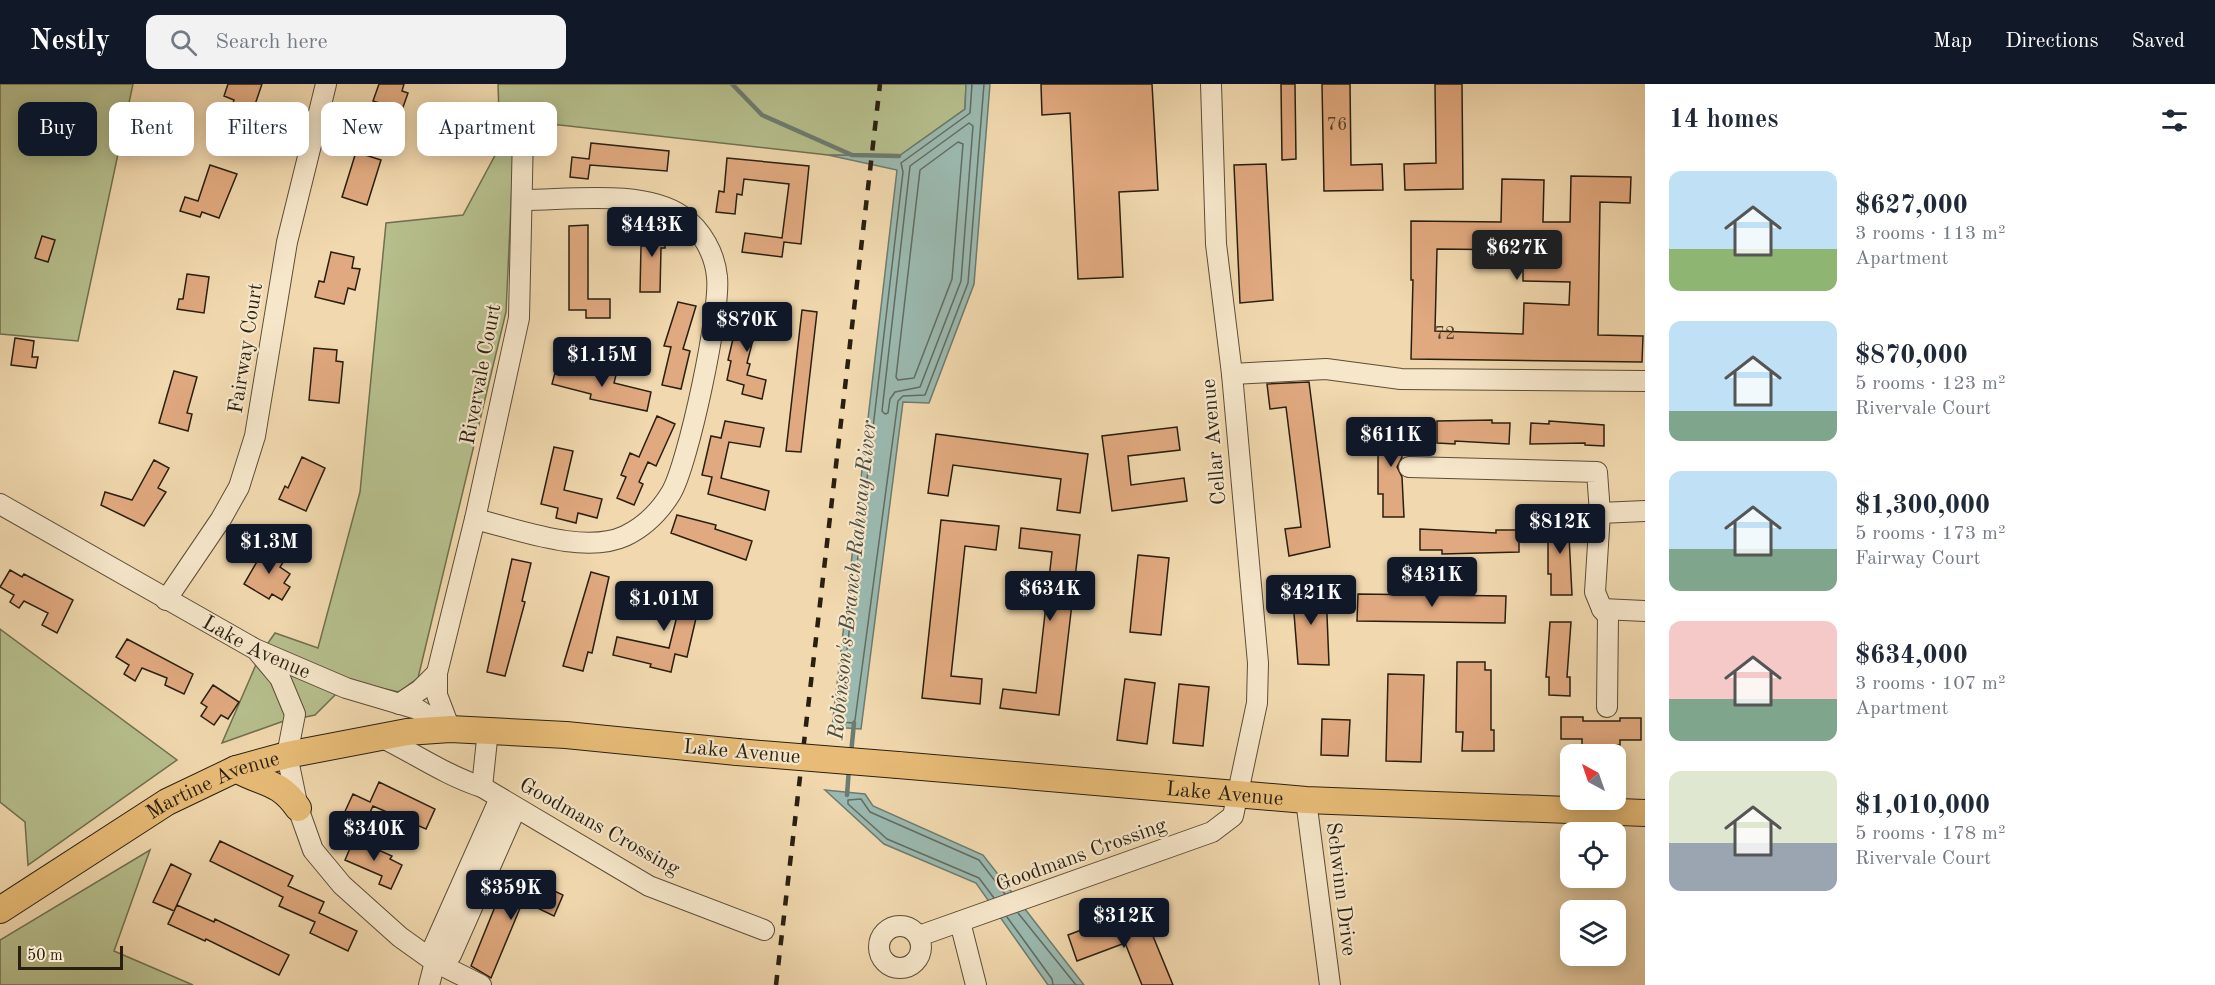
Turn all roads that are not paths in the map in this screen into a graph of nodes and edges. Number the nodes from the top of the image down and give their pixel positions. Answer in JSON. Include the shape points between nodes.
{"nodes":[{"id":1,"x":326,"y":84,"type":"edge"},
{"id":2,"x":1211,"y":84,"type":"edge"},
{"id":3,"x":523,"y":156,"type":"edge"},
{"id":4,"x":523,"y":200,"type":"junction"},
{"id":5,"x":1232,"y":375,"type":"junction"},
{"id":6,"x":1645,"y":381,"type":"edge"},
{"id":7,"x":1409,"y":467,"type":"dead end"},
{"id":8,"x":0,"y":504,"type":"edge"},
{"id":9,"x":1645,"y":511,"type":"edge"},
{"id":10,"x":1600,"y":513,"type":"junction"},
{"id":11,"x":475,"y":519,"type":"junction"},
{"id":12,"x":166,"y":600,"type":"junction"},
{"id":13,"x":1602,"y":609,"type":"junction"},
{"id":14,"x":1645,"y":611,"type":"edge"},
{"id":15,"x":255,"y":649,"type":"junction"},
{"id":16,"x":437,"y":673,"type":"junction"},
{"id":17,"x":320,"y":677,"type":"junction"},
{"id":18,"x":291,"y":702,"type":"junction"},
{"id":19,"x":399,"y":704,"type":"junction"},
{"id":20,"x":1607,"y":707,"type":"dead end"},
{"id":21,"x":450,"y":729,"type":"junction"},
{"id":22,"x":488,"y":730,"type":"junction"},
{"id":23,"x":379,"y":736,"type":"junction"},
{"id":24,"x":287,"y":755,"type":"junction"},
{"id":25,"x":236,"y":769,"type":"junction"},
{"id":26,"x":482,"y":787,"type":"junction"},
{"id":27,"x":1238,"y":793,"type":"junction"},
{"id":28,"x":1306,"y":800,"type":"junction"},
{"id":29,"x":508,"y":803,"type":"junction"},
{"id":30,"x":298,"y":808,"type":"junction"},
{"id":31,"x":1645,"y":813,"type":"edge"},
{"id":32,"x":0,"y":910,"type":"edge"},
{"id":33,"x":960,"y":922,"type":"junction"},
{"id":34,"x":764,"y":930,"type":"dead end"},
{"id":35,"x":919,"y":936,"type":"dead end"},
{"id":36,"x":435,"y":962,"type":"junction"},
{"id":37,"x":429,"y":985,"type":"edge"},
{"id":38,"x":481,"y":985,"type":"edge"},
{"id":39,"x":976,"y":985,"type":"edge"},
{"id":40,"x":1330,"y":985,"type":"edge"}],
"edges":[{"from":1,"to":12,"type":"street","name":"Fairway Court","via":[[286,242],[255,436],[235,495]]},
{"from":2,"to":5,"type":"street","name":"Cellar Avenue","via":[[1216,244]]},
{"from":3,"to":4,"type":"street","name":"Rivervale Court"},
{"from":4,"to":11,"type":"street","name":"Rivervale Court","via":[[519,318]]},
{"from":4,"to":11,"type":"street","via":[[641,201],[677,213],[699,232],[714,261],[716,316],[675,486],[661,508],[644,524],[624,536],[598,544]]},
{"from":5,"to":6,"type":"street","via":[[1326,369],[1401,379]]},
{"from":5,"to":27,"type":"street","name":"Cellar Avenue","via":[[1258,663],[1257,703]]},
{"from":7,"to":10,"type":"street","via":[[1597,472]]},
{"from":8,"to":12,"type":"street","name":"Lake Avenue"},
{"from":9,"to":10,"type":"street"},
{"from":10,"to":13,"type":"street","via":[[1595,592]]},
{"from":11,"to":16,"type":"street","name":"Rivervale Court"},
{"from":12,"to":15,"type":"street","name":"Lake Avenue"},
{"from":13,"to":14,"type":"street"},
{"from":13,"to":20,"type":"street","via":[[1608,616]]},
{"from":15,"to":17,"type":"street","name":"Lake Avenue"},
{"from":15,"to":18,"type":"street","via":[[280,678]]},
{"from":16,"to":19,"type":"street"},
{"from":16,"to":21,"type":"street","name":"Rivervale Court","via":[[437,695]]},
{"from":17,"to":18,"type":"street","via":[[300,688]]},
{"from":17,"to":19,"type":"street","name":"Lake Avenue"},
{"from":18,"to":24,"type":"street","via":[[294,725]]},
{"from":19,"to":21,"type":"street","name":"Lake Avenue","via":[[425,713]]},
{"from":21,"to":22,"type":"main road","name":"Lake Avenue"},
{"from":21,"to":23,"type":"main road","name":"Martine Avenue"},
{"from":22,"to":26,"type":"street"},
{"from":22,"to":27,"type":"main road","name":"Lake Avenue","bridge":true},
{"from":23,"to":24,"type":"main road","name":"Martine Avenue"},
{"from":23,"to":26,"type":"street","name":"Goodmans Crossing","via":[[455,778]]},
{"from":24,"to":25,"type":"main road","name":"Martine Avenue"},
{"from":24,"to":30,"type":"street"},
{"from":25,"to":30,"type":"main road","via":[[251,778],[276,784]]},
{"from":25,"to":32,"type":"main road","name":"Martine Avenue","via":[[167,802]]},
{"from":26,"to":29,"type":"street","name":"Goodmans Crossing"},
{"from":27,"to":28,"type":"main road","name":"Lake Avenue"},
{"from":27,"to":33,"type":"street","name":"Goodmans Crossing","via":[[1233,816],[1212,832]]},
{"from":28,"to":31,"type":"main road","name":"Lake Avenue"},
{"from":28,"to":40,"type":"street","name":"Schwinn Drive"},
{"from":29,"to":34,"type":"street","name":"Goodmans Crossing","via":[[649,886]]},
{"from":29,"to":36,"type":"street","via":[[434,946]]},
{"from":30,"to":36,"type":"street","via":[[313,850],[327,870],[400,937]]},
{"from":33,"to":35,"type":"street","name":"Goodmans Crossing"},
{"from":33,"to":39,"type":"street"},
{"from":36,"to":37,"type":"street"},
{"from":36,"to":38,"type":"street"}]}
